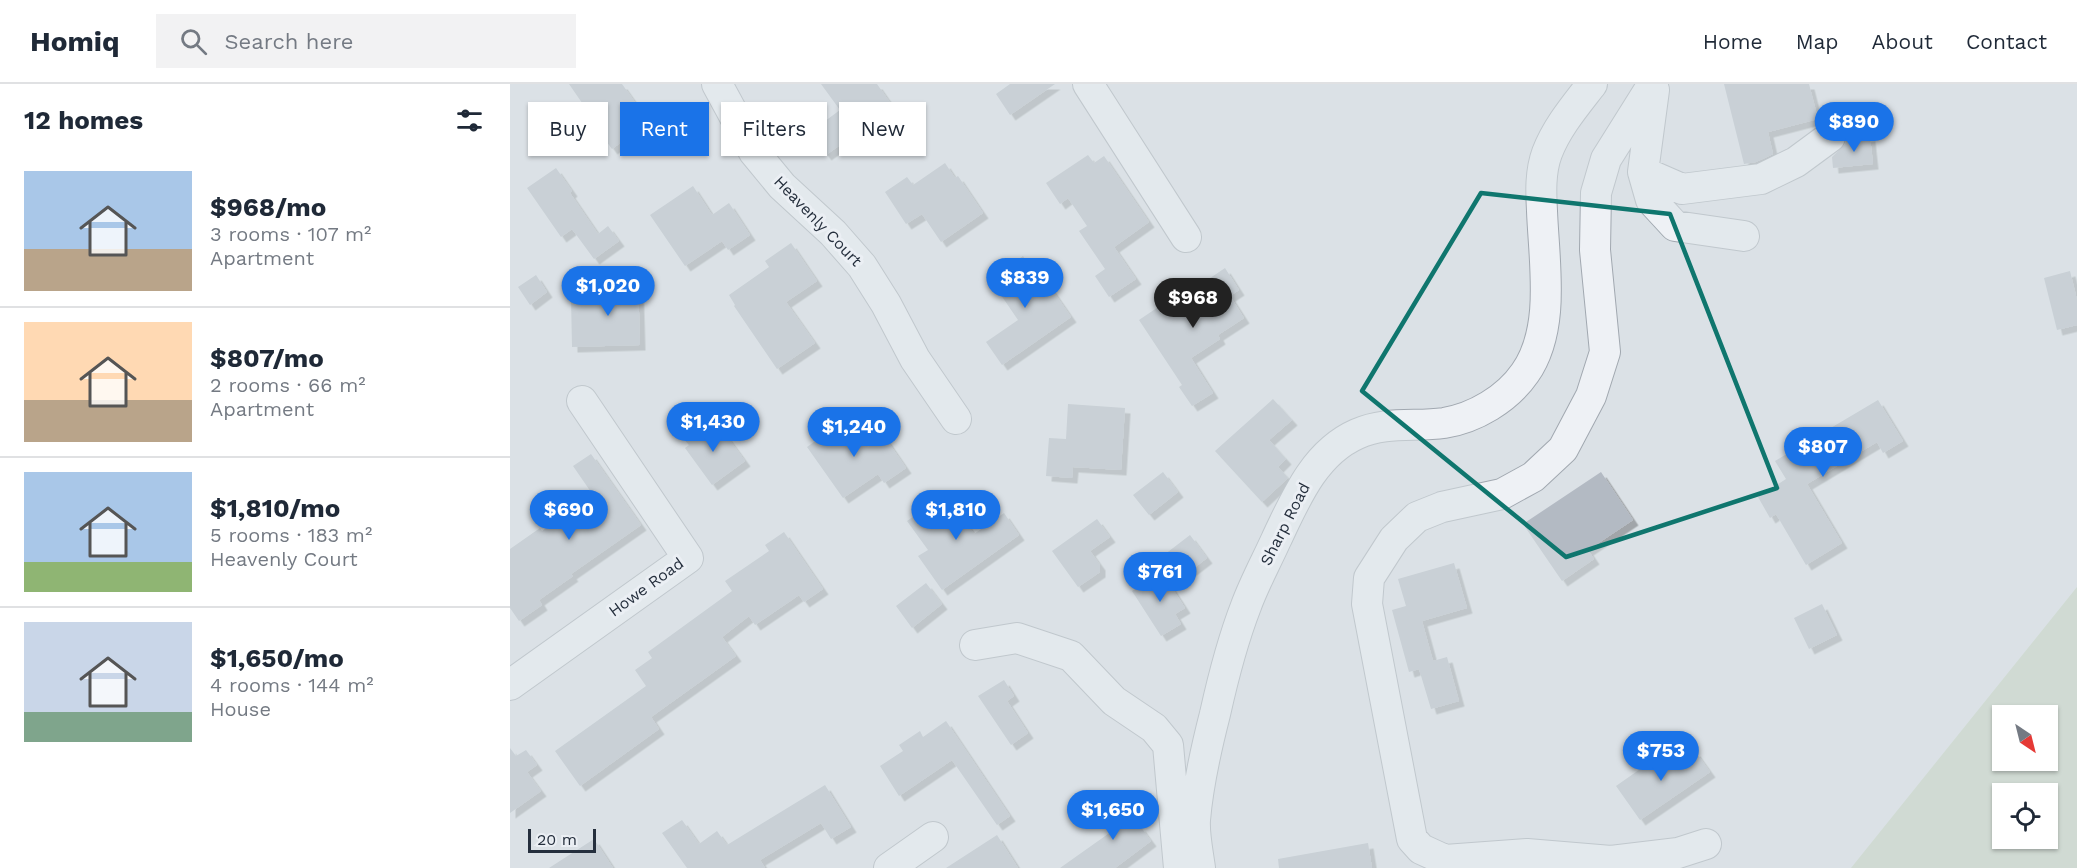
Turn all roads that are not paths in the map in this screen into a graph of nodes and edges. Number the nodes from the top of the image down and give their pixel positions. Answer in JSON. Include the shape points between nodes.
{"nodes":[{"id":1,"x":717,"y":84,"type":"edge"},
{"id":2,"x":1088,"y":84,"type":"edge"},
{"id":3,"x":1592,"y":84,"type":"edge"},
{"id":4,"x":1654,"y":84,"type":"edge"},
{"id":5,"x":1830,"y":137,"type":"dead end"},
{"id":6,"x":1643,"y":172,"type":"junction"},
{"id":7,"x":1744,"y":236,"type":"dead end"},
{"id":8,"x":1186,"y":237,"type":"dead end"},
{"id":9,"x":582,"y":401,"type":"dead end"},
{"id":10,"x":956,"y":419,"type":"dead end"},
{"id":11,"x":975,"y":645,"type":"dead end"},
{"id":12,"x":510,"y":685,"type":"edge"},
{"id":13,"x":1170,"y":714,"type":"dead end"},
{"id":14,"x":1168,"y":745,"type":"junction"},
{"id":15,"x":933,"y":837,"type":"dead end"},
{"id":16,"x":1706,"y":844,"type":"dead end"},
{"id":17,"x":889,"y":868,"type":"edge"},
{"id":18,"x":1179,"y":868,"type":"edge"},
{"id":19,"x":1200,"y":868,"type":"edge"}],
"edges":[{"from":1,"to":10,"type":"street","name":"Heavenly Court","via":[[754,152],[782,186],[862,266],[915,359]]},
{"from":2,"to":8,"type":"street"},
{"from":3,"to":19,"type":"street","name":"Sharp Road","via":[[1564,120],[1547,154],[1541,188],[1546,315],[1539,348],[1525,373],[1490,406],[1466,416],[1444,423],[1386,425],[1357,434],[1315,468],[1298,495],[1246,604],[1228,658],[1203,762],[1196,812]]},
{"from":4,"to":6,"type":"street"},
{"from":4,"to":16,"type":"street","via":[[1606,159],[1596,193],[1595,250],[1605,352],[1592,396],[1563,449],[1533,477],[1502,494],[1442,507],[1417,517],[1394,539],[1369,578],[1367,604],[1412,839],[1421,849],[1445,860],[1527,854],[1611,861]]},
{"from":5,"to":6,"type":"street","via":[[1796,162],[1761,179],[1682,189]]},
{"from":6,"to":7,"type":"street","via":[[1651,200],[1675,226]]},
{"from":9,"to":12,"type":"street","name":"Howe Road","via":[[688,558]]},
{"from":11,"to":14,"type":"street","via":[[1017,638],[1071,656],[1114,701],[1154,728]]},
{"from":13,"to":14,"type":"street"},
{"from":14,"to":18,"type":"street"},
{"from":15,"to":17,"type":"street"}]}
